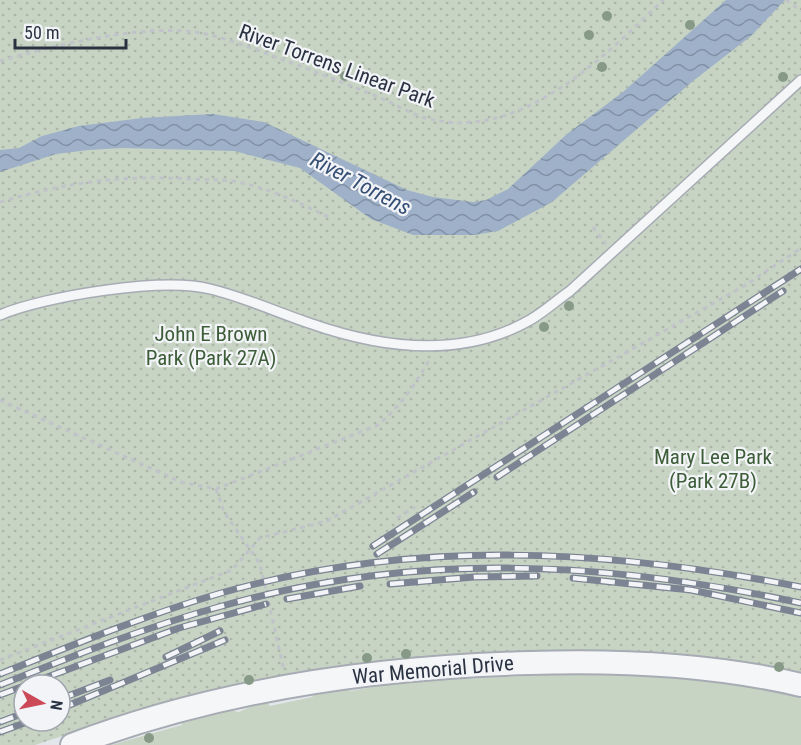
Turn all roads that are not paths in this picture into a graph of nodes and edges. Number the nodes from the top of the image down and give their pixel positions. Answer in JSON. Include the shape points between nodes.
{"nodes":[{"id":1,"x":801,"y":80,"type":"edge"},
{"id":2,"x":0,"y":315,"type":"edge"},
{"id":3,"x":801,"y":685,"type":"edge"},
{"id":4,"x":72,"y":745,"type":"edge"}],
"edges":[{"from":1,"to":2,"type":"lane","via":[[570,291],[530,321],[480,339],[436,347],[410,346],[311,324],[209,288],[170,283],[57,300]]},
{"from":3,"to":4,"type":"street","name":"War Memorial Drive","via":[[690,666],[574,662],[445,667],[288,687],[207,704]]}]}
